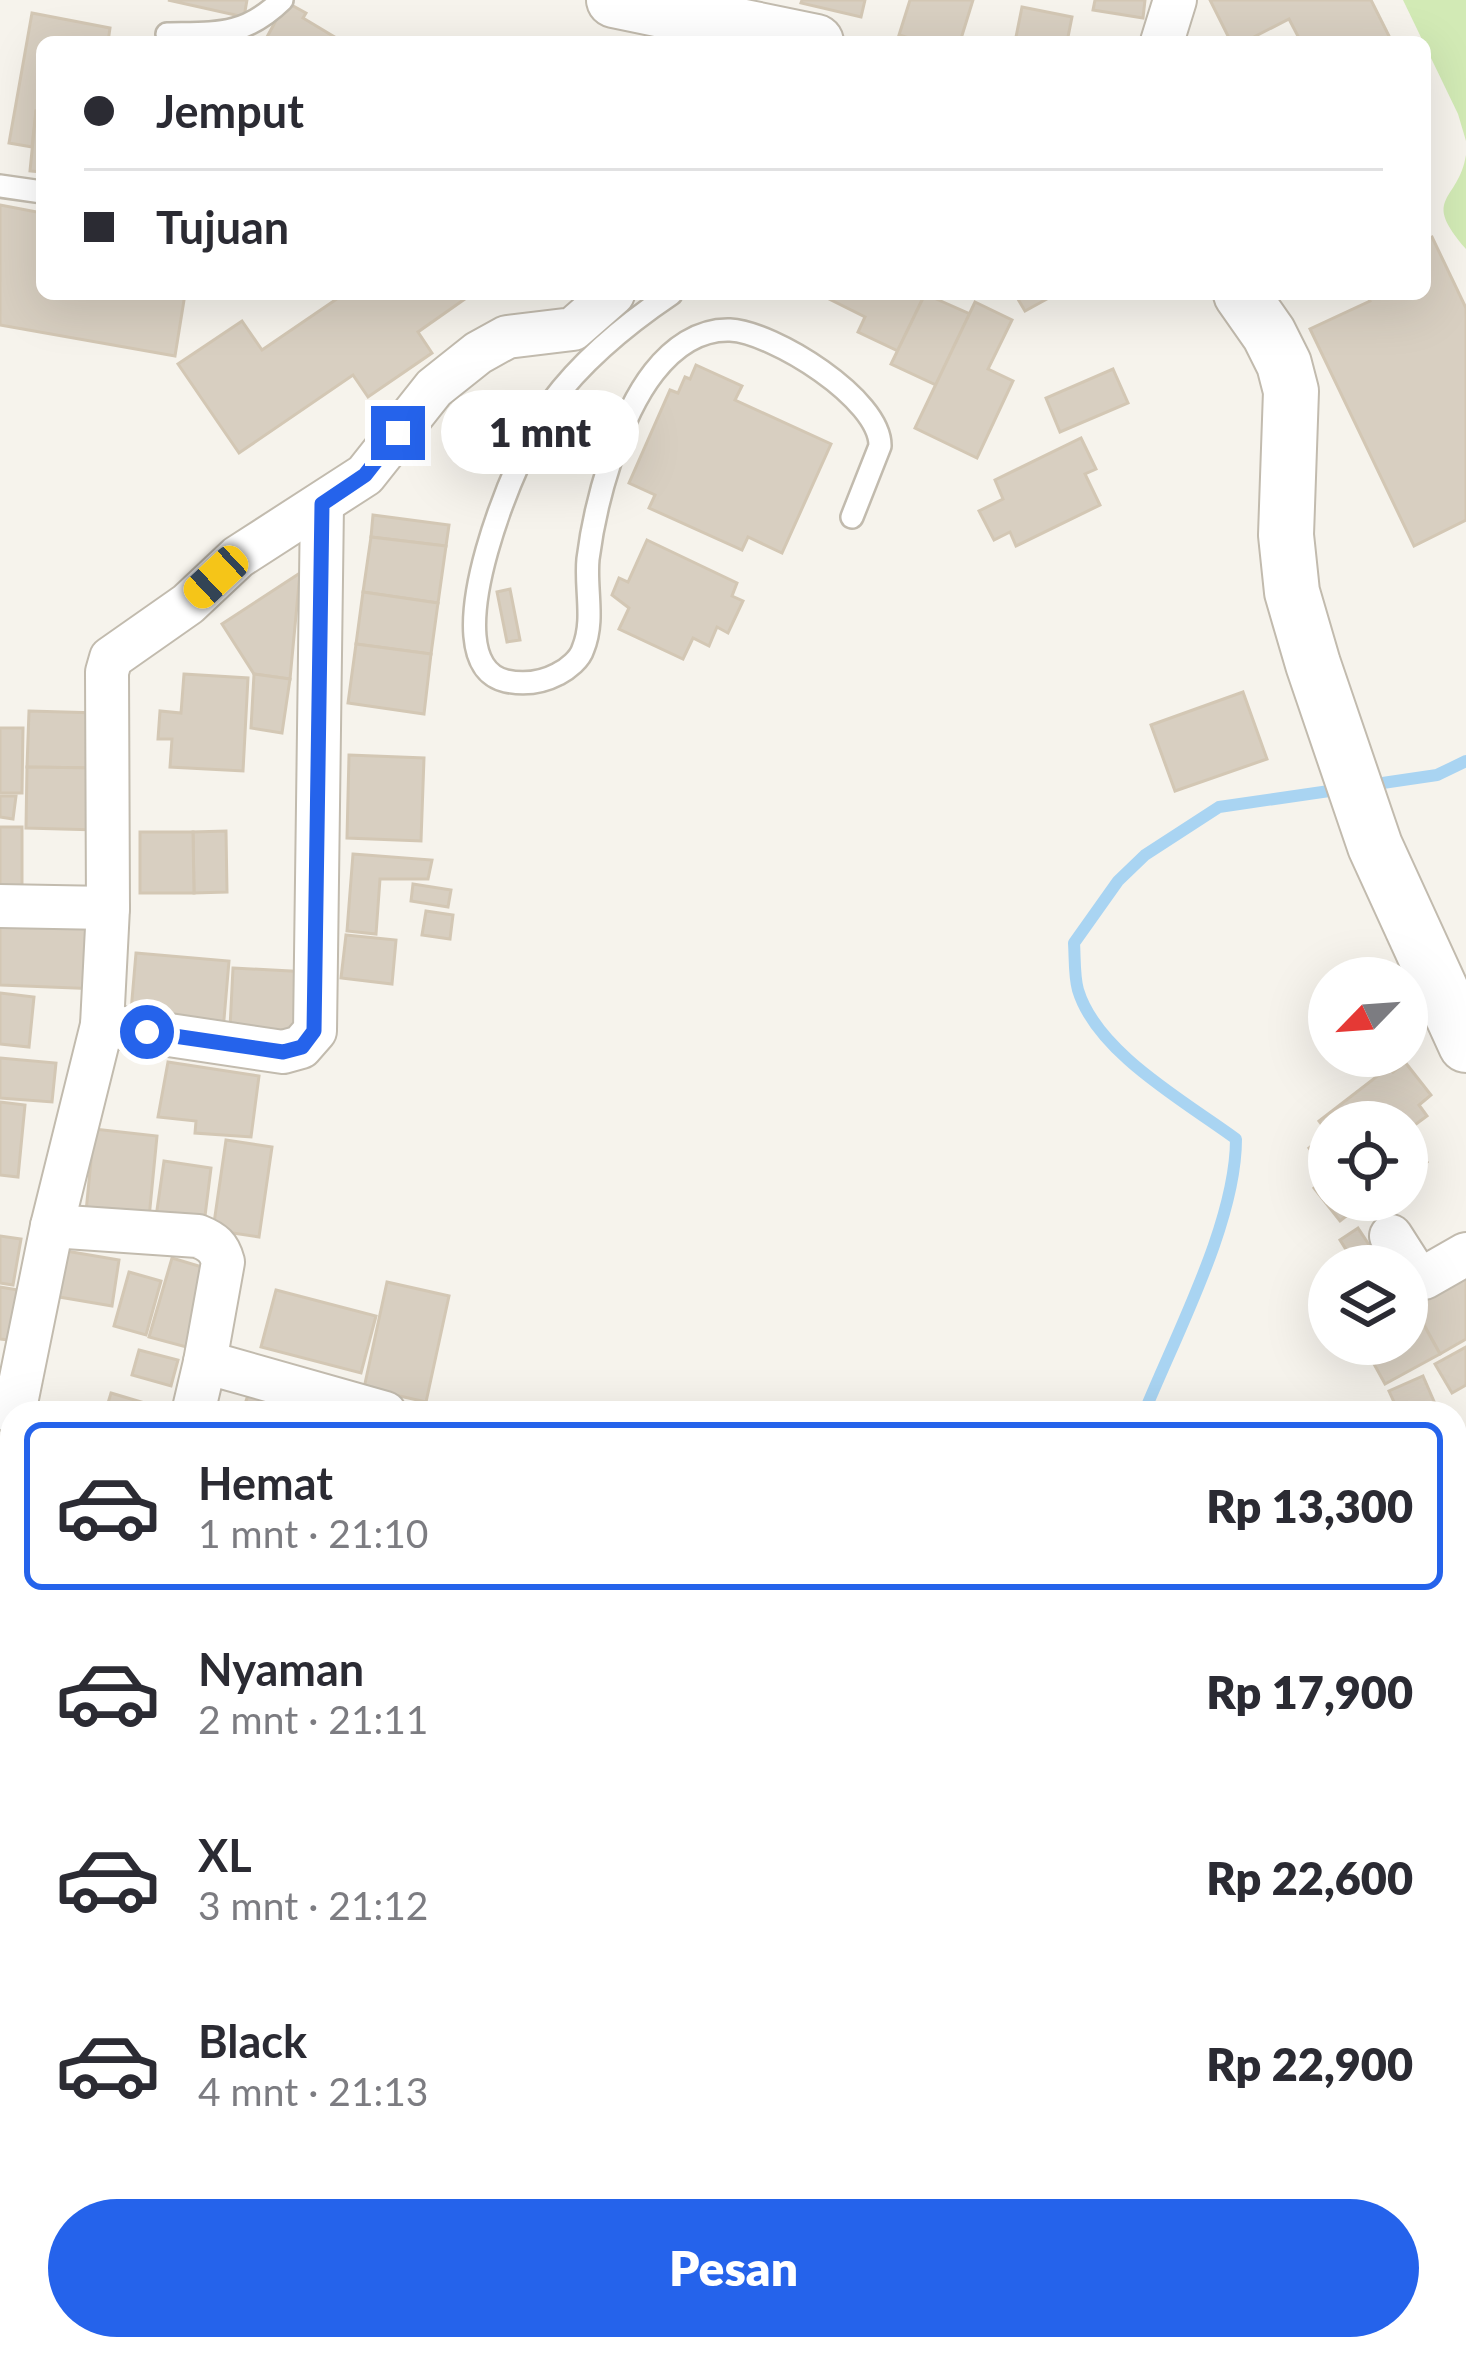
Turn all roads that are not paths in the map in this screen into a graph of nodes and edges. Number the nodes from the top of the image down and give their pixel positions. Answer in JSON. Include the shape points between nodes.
{"nodes":[{"id":1,"x":282,"y":0,"type":"edge"},
{"id":2,"x":1175,"y":0,"type":"edge"},
{"id":3,"x":633,"y":2,"type":"edge"},
{"id":4,"x":166,"y":34,"type":"dead end"},
{"id":5,"x":786,"y":36,"type":"edge"},
{"id":6,"x":1164,"y":36,"type":"edge"},
{"id":7,"x":0,"y":186,"type":"edge"},
{"id":8,"x":36,"y":191,"type":"edge"},
{"id":9,"x":606,"y":300,"type":"edge"},
{"id":10,"x":662,"y":300,"type":"edge"},
{"id":11,"x":1245,"y":300,"type":"edge"},
{"id":12,"x":322,"y":504,"type":"junction"},
{"id":13,"x":852,"y":517,"type":"dead end"},
{"id":14,"x":0,"y":906,"type":"edge"},
{"id":15,"x":108,"y":908,"type":"junction"},
{"id":16,"x":102,"y":1025,"type":"junction"},
{"id":17,"x":1466,"y":1045,"type":"edge"},
{"id":18,"x":52,"y":1226,"type":"junction"},
{"id":19,"x":1391,"y":1236,"type":"dead end"},
{"id":20,"x":1466,"y":1254,"type":"edge"},
{"id":21,"x":205,"y":1362,"type":"junction"},
{"id":22,"x":16,"y":1401,"type":"edge"},
{"id":23,"x":197,"y":1401,"type":"edge"},
{"id":24,"x":343,"y":1401,"type":"edge"}],
"edges":[{"from":1,"to":4,"type":"lane","via":[[232,32]]},
{"from":2,"to":6,"type":"street"},
{"from":3,"to":5,"type":"street"},
{"from":7,"to":8,"type":"lane"},
{"from":9,"to":12,"type":"street","via":[[573,329],[507,337],[478,353],[434,388],[365,475]]},
{"from":10,"to":13,"type":"lane","via":[[550,404],[521,458],[500,506],[474,620],[482,666],[499,680],[528,685],[562,673],[582,654],[600,496],[626,424],[650,376],[676,346],[703,335],[730,330],[773,343],[824,371],[869,416],[880,446]]},
{"from":11,"to":17,"type":"street","via":[[1291,391],[1286,536],[1312,664],[1375,846]]},
{"from":12,"to":15,"type":"street","via":[[238,557],[111,658]]},
{"from":12,"to":16,"type":"street","via":[[314,1031],[302,1047],[283,1052]]},
{"from":14,"to":15,"type":"street"},
{"from":15,"to":16,"type":"street"},
{"from":16,"to":18,"type":"street"},
{"from":18,"to":21,"type":"street","via":[[211,1241],[223,1262]]},
{"from":18,"to":22,"type":"street"},
{"from":19,"to":20,"type":"street","via":[[1424,1278]]},
{"from":21,"to":23,"type":"street"},
{"from":21,"to":24,"type":"street"}]}
